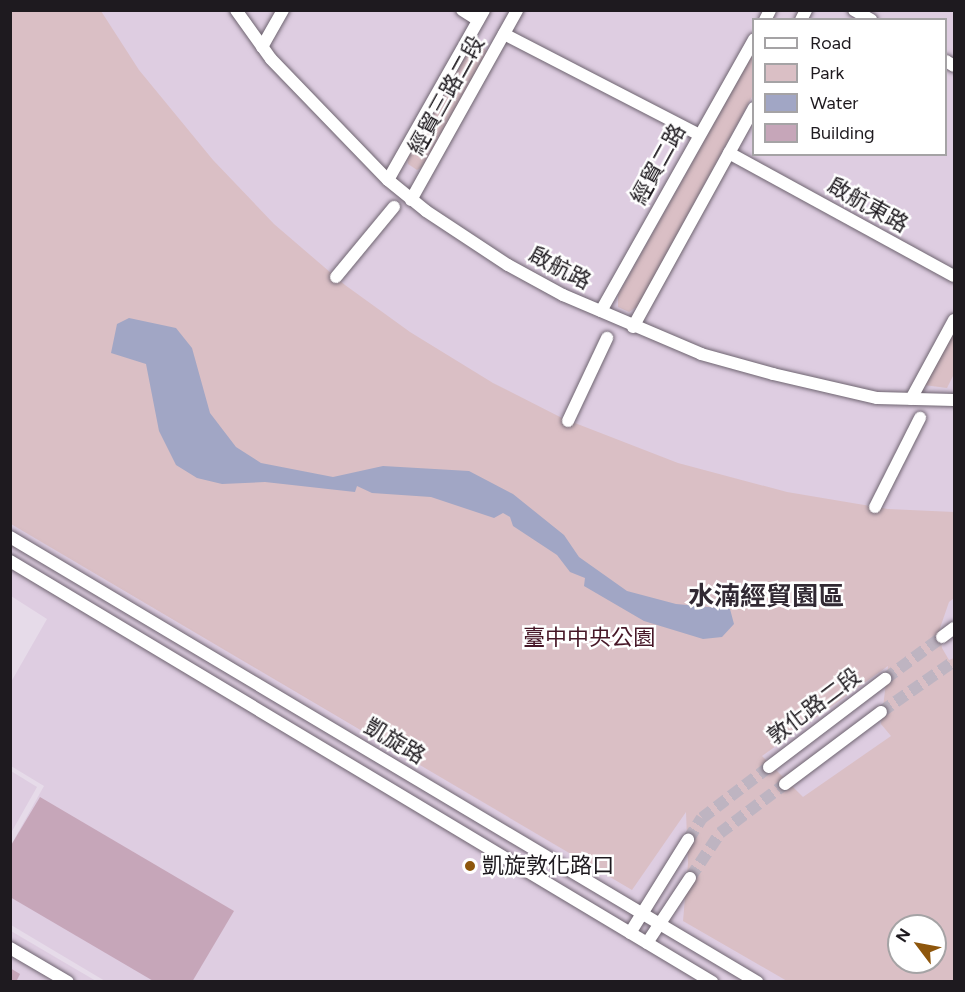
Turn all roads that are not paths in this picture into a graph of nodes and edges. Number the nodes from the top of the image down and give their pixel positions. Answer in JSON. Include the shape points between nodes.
{"nodes":[{"id":1,"x":236,"y":10,"type":"edge"},
{"id":2,"x":283,"y":10,"type":"edge"},
{"id":3,"x":462,"y":10,"type":"edge"},
{"id":4,"x":517,"y":10,"type":"edge"},
{"id":5,"x":854,"y":10,"type":"edge"},
{"id":6,"x":481,"y":15,"type":"edge"},
{"id":7,"x":868,"y":18,"type":"edge"},
{"id":8,"x":504,"y":34,"type":"junction"},
{"id":9,"x":752,"y":41,"type":"edge"},
{"id":10,"x":262,"y":47,"type":"junction"},
{"id":11,"x":752,"y":110,"type":"edge"},
{"id":12,"x":698,"y":134,"type":"junction"},
{"id":13,"x":729,"y":153,"type":"junction"},
{"id":14,"x":388,"y":180,"type":"junction"},
{"id":15,"x":411,"y":200,"type":"junction"},
{"id":16,"x":394,"y":207,"type":"dead end"},
{"id":17,"x":954,"y":276,"type":"edge"},
{"id":18,"x":336,"y":277,"type":"dead end"},
{"id":19,"x":601,"y":311,"type":"junction"},
{"id":20,"x":954,"y":320,"type":"edge"},
{"id":21,"x":633,"y":327,"type":"junction"},
{"id":22,"x":607,"y":338,"type":"dead end"},
{"id":23,"x":952,"y":396,"type":"edge"},
{"id":24,"x":912,"y":399,"type":"junction"},
{"id":25,"x":920,"y":418,"type":"dead end"},
{"id":26,"x":568,"y":421,"type":"dead end"},
{"id":27,"x":875,"y":507,"type":"dead end"},
{"id":28,"x":10,"y":537,"type":"edge"},
{"id":29,"x":10,"y":561,"type":"edge"},
{"id":30,"x":954,"y":628,"type":"edge"},
{"id":31,"x":942,"y":637,"type":"tunnel mouth"},
{"id":32,"x":885,"y":679,"type":"tunnel mouth"},
{"id":33,"x":881,"y":712,"type":"tunnel mouth"},
{"id":34,"x":769,"y":767,"type":"tunnel mouth"},
{"id":35,"x":784,"y":784,"type":"tunnel mouth"},
{"id":36,"x":688,"y":840,"type":"tunnel mouth"},
{"id":37,"x":690,"y":878,"type":"tunnel mouth"},
{"id":38,"x":643,"y":915,"type":"junction"},
{"id":39,"x":661,"y":925,"type":"junction"},
{"id":40,"x":630,"y":933,"type":"junction"},
{"id":41,"x":647,"y":943,"type":"junction"},
{"id":42,"x":10,"y":948,"type":"edge"},
{"id":43,"x":68,"y":981,"type":"edge"},
{"id":44,"x":712,"y":981,"type":"edge"},
{"id":45,"x":757,"y":981,"type":"edge"}],
"edges":[{"from":1,"to":10,"type":"street","name":"啟航路"},
{"from":2,"to":10,"type":"street"},
{"from":3,"to":6,"type":"street"},
{"from":4,"to":8,"type":"street","name":"經貿三路二段"},
{"from":5,"to":7,"type":"street"},
{"from":6,"to":14,"type":"street","name":"經貿三路二段"},
{"from":8,"to":12,"type":"street"},
{"from":8,"to":15,"type":"street","name":"經貿三路二段"},
{"from":9,"to":12,"type":"street","name":"經貿二路"},
{"from":10,"to":14,"type":"street","name":"啟航路"},
{"from":11,"to":13,"type":"street"},
{"from":12,"to":19,"type":"street","name":"經貿二路"},
{"from":13,"to":17,"type":"street","name":"啟航東路"},
{"from":13,"to":21,"type":"street"},
{"from":14,"to":15,"type":"street","name":"啟航路"},
{"from":15,"to":19,"type":"street","name":"啟航路","via":[[508,265]]},
{"from":16,"to":18,"type":"street"},
{"from":19,"to":21,"type":"street","name":"啟航路"},
{"from":20,"to":24,"type":"street"},
{"from":21,"to":24,"type":"street","name":"啟航路","via":[[701,354],[773,374],[877,398]]},
{"from":22,"to":26,"type":"street"},
{"from":23,"to":24,"type":"street","name":"啟航路"},
{"from":25,"to":27,"type":"street"},
{"from":28,"to":38,"type":"street","name":"凱旋路"},
{"from":29,"to":40,"type":"street","name":"凱旋路"},
{"from":30,"to":31,"type":"street"},
{"from":32,"to":34,"type":"street","name":"敦化路二段"},
{"from":33,"to":35,"type":"street","name":"敦化路二段"},
{"from":36,"to":38,"type":"street"},
{"from":37,"to":39,"type":"street"},
{"from":38,"to":39,"type":"street","name":"凱旋路"},
{"from":38,"to":40,"type":"street"},
{"from":39,"to":41,"type":"street"},
{"from":39,"to":45,"type":"street","name":"凱旋路"},
{"from":40,"to":41,"type":"street","name":"凱旋路"},
{"from":41,"to":44,"type":"street","name":"凱旋路"},
{"from":42,"to":43,"type":"street"}]}
